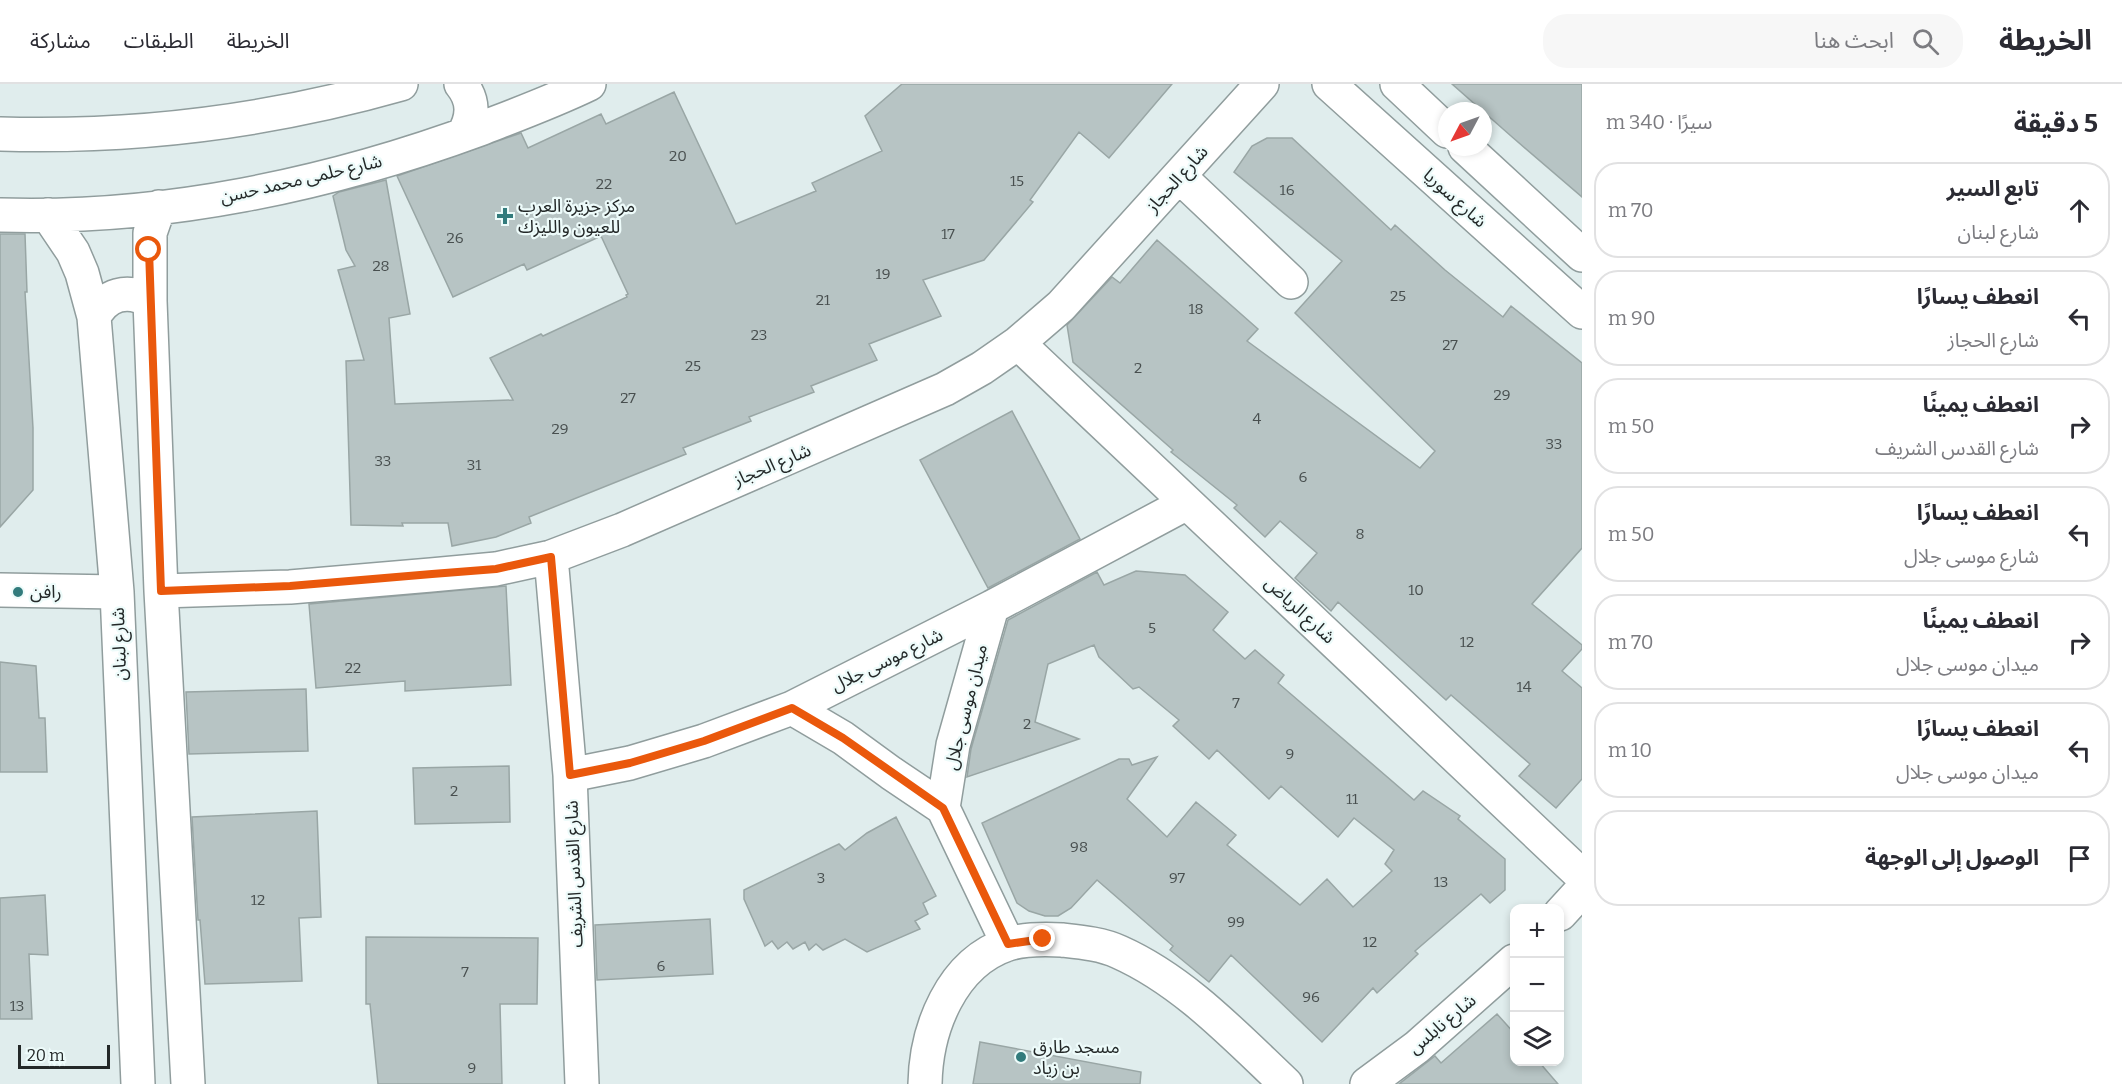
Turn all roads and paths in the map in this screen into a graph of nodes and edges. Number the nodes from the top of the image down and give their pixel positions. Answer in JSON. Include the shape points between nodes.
{"nodes":[{"id":1,"x":401,"y":84,"type":"edge"},
{"id":2,"x":460,"y":84,"type":"edge"},
{"id":3,"x":1262,"y":84,"type":"edge"},
{"id":4,"x":1329,"y":84,"type":"edge"},
{"id":5,"x":1396,"y":84,"type":"edge"},
{"id":6,"x":580,"y":85,"type":"edge"},
{"id":7,"x":1438,"y":122,"type":"edge"},
{"id":8,"x":0,"y":134,"type":"edge"},
{"id":9,"x":464,"y":135,"type":"junction"},
{"id":10,"x":1475,"y":156,"type":"edge"},
{"id":11,"x":1179,"y":176,"type":"junction"},
{"id":12,"x":159,"y":207,"type":"junction"},
{"id":13,"x":0,"y":215,"type":"edge"},
{"id":14,"x":48,"y":215,"type":"junction"},
{"id":15,"x":1582,"y":255,"type":"edge"},
{"id":16,"x":1292,"y":282,"type":"dead end"},
{"id":17,"x":150,"y":301,"type":"junction"},
{"id":18,"x":1582,"y":312,"type":"edge"},
{"id":19,"x":94,"y":317,"type":"junction"},
{"id":20,"x":1018,"y":344,"type":"junction"},
{"id":21,"x":1187,"y":503,"type":"junction"},
{"id":22,"x":551,"y":557,"type":"junction"},
{"id":23,"x":0,"y":590,"type":"edge"},
{"id":24,"x":161,"y":591,"type":"junction"},
{"id":25,"x":117,"y":592,"type":"junction"},
{"id":26,"x":992,"y":608,"type":"junction"},
{"id":27,"x":792,"y":708,"type":"junction"},
{"id":28,"x":570,"y":775,"type":"junction"},
{"id":29,"x":943,"y":808,"type":"junction"},
{"id":30,"x":1582,"y":876,"type":"edge"},
{"id":31,"x":1582,"y":890,"type":"edge"},
{"id":32,"x":1564,"y":910,"type":"edge"},
{"id":33,"x":1008,"y":944,"type":"junction"},
{"id":34,"x":1510,"y":965,"type":"edge"},
{"id":35,"x":138,"y":1084,"type":"edge"},
{"id":36,"x":188,"y":1084,"type":"edge"},
{"id":37,"x":582,"y":1084,"type":"edge"},
{"id":38,"x":925,"y":1084,"type":"edge"},
{"id":39,"x":1286,"y":1084,"type":"edge"},
{"id":40,"x":1367,"y":1084,"type":"edge"}],
"edges":[{"from":1,"to":8,"type":"street","via":[[236,120],[98,133]]},
{"from":2,"to":9,"type":"street","via":[[467,92],[472,114]]},
{"from":3,"to":11,"type":"street","name":"شارع الحجاز"},
{"from":4,"to":18,"type":"street","name":"شارع سوريا"},
{"from":5,"to":7,"type":"street"},
{"from":6,"to":9,"type":"street","name":"شارع حلمى محمد حسن"},
{"from":9,"to":12,"type":"street","name":"شارع حلمى محمد حسن","via":[[366,166],[288,185]]},
{"from":10,"to":15,"type":"street"},
{"from":11,"to":16,"type":"street"},
{"from":11,"to":20,"type":"street","name":"شارع الحجاز","via":[[1060,306]]},
{"from":12,"to":14,"type":"street","name":"شارع حلمى محمد حسن"},
{"from":12,"to":17,"type":"street","via":[[150,233]]},
{"from":13,"to":14,"type":"street","name":"شارع حلمى محمد حسن"},
{"from":14,"to":19,"type":"street","name":"شارع لبنان","via":[[73,252]]},
{"from":17,"to":19,"type":"street","via":[[140,295],[118,295],[107,299]]},
{"from":17,"to":24,"type":"street"},
{"from":19,"to":25,"type":"street","name":"شارع لبنان"},
{"from":20,"to":21,"type":"street","name":"شارع الرياض"},
{"from":20,"to":22,"type":"street","name":"شارع الحجاز","via":[[925,398]]},
{"from":21,"to":26,"type":"street","name":"شارع موسى جلال"},
{"from":21,"to":30,"type":"street","name":"شارع الرياض"},
{"from":22,"to":24,"type":"street","name":"شارع الحجاز","via":[[496,569],[442,574]]},
{"from":22,"to":28,"type":"street","name":"شارع القدس الشريف"},
{"from":23,"to":25,"type":"street"},
{"from":24,"to":36,"type":"street"},
{"from":25,"to":35,"type":"street","name":"شارع لبنان"},
{"from":26,"to":27,"type":"street","name":"شارع موسى جلال"},
{"from":26,"to":29,"type":"street","name":"ميدان موسى جلال","via":[[953,745]]},
{"from":27,"to":28,"type":"street","name":"شارع موسى جلال","via":[[704,741],[630,763]]},
{"from":27,"to":29,"type":"street","via":[[843,738]]},
{"from":28,"to":37,"type":"street","name":"شارع القدس الشريف"},
{"from":29,"to":33,"type":"street"},
{"from":31,"to":32,"type":"street"},
{"from":33,"to":38,"type":"street","via":[[981,958],[959,978],[930,1039]]},
{"from":33,"to":39,"type":"street","via":[[1043,939],[1118,951],[1159,974],[1205,1008]]},
{"from":34,"to":40,"type":"street","name":"شارع نابلس","via":[[1417,1047]]}]}
